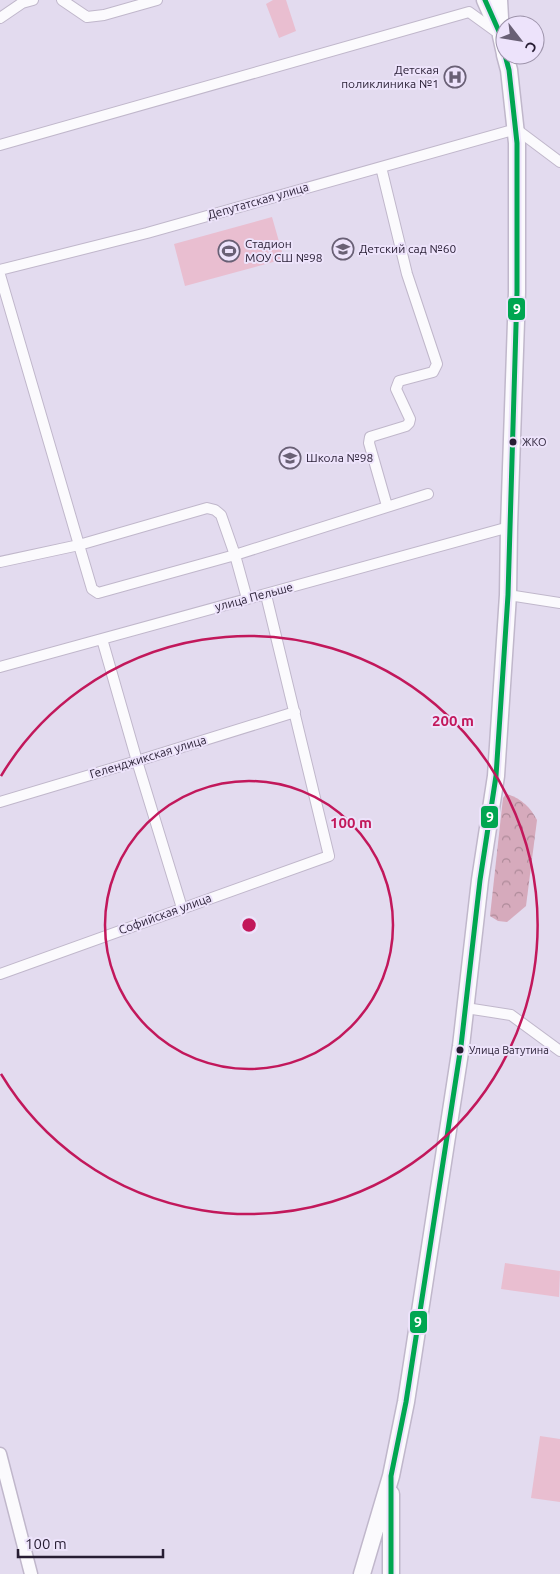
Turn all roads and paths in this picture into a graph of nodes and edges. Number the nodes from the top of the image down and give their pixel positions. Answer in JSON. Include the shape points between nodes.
{"nodes":[{"id":1,"x":34,"y":0,"type":"edge"},
{"id":2,"x":62,"y":0,"type":"edge"},
{"id":3,"x":157,"y":0,"type":"edge"},
{"id":4,"x":485,"y":0,"type":"edge"},
{"id":5,"x":499,"y":0,"type":"edge"},
{"id":6,"x":500,"y":15,"type":"edge"},
{"id":7,"x":0,"y":18,"type":"edge"},
{"id":8,"x":495,"y":22,"type":"edge"},
{"id":9,"x":495,"y":31,"type":"edge"},
{"id":10,"x":507,"y":65,"type":"edge"},
{"id":11,"x":516,"y":129,"type":"junction"},
{"id":12,"x":0,"y":145,"type":"edge"},
{"id":13,"x":560,"y":162,"type":"edge"},
{"id":14,"x":381,"y":167,"type":"junction"},
{"id":15,"x":0,"y":270,"type":"edge"},
{"id":16,"x":0,"y":275,"type":"edge"},
{"id":17,"x":428,"y":494,"type":"dead end"},
{"id":18,"x":388,"y":506,"type":"junction"},
{"id":19,"x":508,"y":527,"type":"junction"},
{"id":20,"x":79,"y":544,"type":"junction"},
{"id":21,"x":235,"y":555,"type":"junction"},
{"id":22,"x":0,"y":562,"type":"edge"},
{"id":23,"x":266,"y":594,"type":"junction"},
{"id":24,"x":508,"y":595,"type":"junction"},
{"id":25,"x":249,"y":598,"type":"junction"},
{"id":26,"x":560,"y":603,"type":"edge"},
{"id":27,"x":102,"y":639,"type":"junction"},
{"id":28,"x":0,"y":667,"type":"edge"},
{"id":29,"x":295,"y":712,"type":"junction"},
{"id":30,"x":137,"y":761,"type":"junction"},
{"id":31,"x":0,"y":802,"type":"edge"},
{"id":32,"x":182,"y":908,"type":"junction"},
{"id":33,"x":0,"y":974,"type":"edge"},
{"id":34,"x":466,"y":1008,"type":"junction"},
{"id":35,"x":560,"y":1051,"type":"edge"},
{"id":36,"x":0,"y":1454,"type":"edge"},
{"id":37,"x":392,"y":1476,"type":"junction"},
{"id":38,"x":31,"y":1574,"type":"edge"},
{"id":39,"x":362,"y":1574,"type":"edge"},
{"id":40,"x":391,"y":1574,"type":"edge"}],
"edges":[{"from":1,"to":7,"type":"street","via":[[22,3]]},
{"from":2,"to":3,"type":"street","via":[[87,17]]},
{"from":4,"to":8,"type":"highway"},
{"from":5,"to":6,"type":"highway"},
{"from":9,"to":12,"type":"street","via":[[470,12]]},
{"from":10,"to":11,"type":"highway"},
{"from":11,"to":13,"type":"street"},
{"from":11,"to":14,"type":"street","name":"Депутатская улица"},
{"from":11,"to":19,"type":"highway","via":[[517,292]]},
{"from":14,"to":15,"type":"street","name":"Депутатская улица","via":[[147,233]]},
{"from":14,"to":18,"type":"street","via":[[407,274],[436,364],[433,372],[399,381],[396,385],[410,419],[409,424],[370,437]]},
{"from":16,"to":20,"type":"street"},
{"from":17,"to":18,"type":"street"},
{"from":18,"to":21,"type":"street"},
{"from":19,"to":23,"type":"street","name":"улица Пельше"},
{"from":19,"to":24,"type":"highway"},
{"from":20,"to":21,"type":"street","via":[[207,508],[221,515]]},
{"from":20,"to":21,"type":"street","via":[[92,589],[98,593]]},
{"from":20,"to":22,"type":"street"},
{"from":21,"to":25,"type":"street"},
{"from":23,"to":25,"type":"street","name":"улица Пельше"},
{"from":23,"to":29,"type":"street"},
{"from":24,"to":26,"type":"street"},
{"from":24,"to":34,"type":"highway","via":[[496,776],[480,880]]},
{"from":25,"to":27,"type":"street","name":"улица Пельше"},
{"from":27,"to":28,"type":"street","name":"улица Пельше"},
{"from":27,"to":30,"type":"street"},
{"from":29,"to":30,"type":"street","name":"Геленджикская улица"},
{"from":29,"to":32,"type":"street","name":"Софийская улица","via":[[330,856]]},
{"from":30,"to":31,"type":"street","name":"Геленджикская улица"},
{"from":30,"to":32,"type":"street"},
{"from":32,"to":33,"type":"street","name":"Софийская улица"},
{"from":34,"to":35,"type":"street","via":[[511,1015]]},
{"from":34,"to":37,"type":"highway"},
{"from":36,"to":38,"type":"street"},
{"from":37,"to":39,"type":"highway"},
{"from":37,"to":40,"type":"highway"}]}
